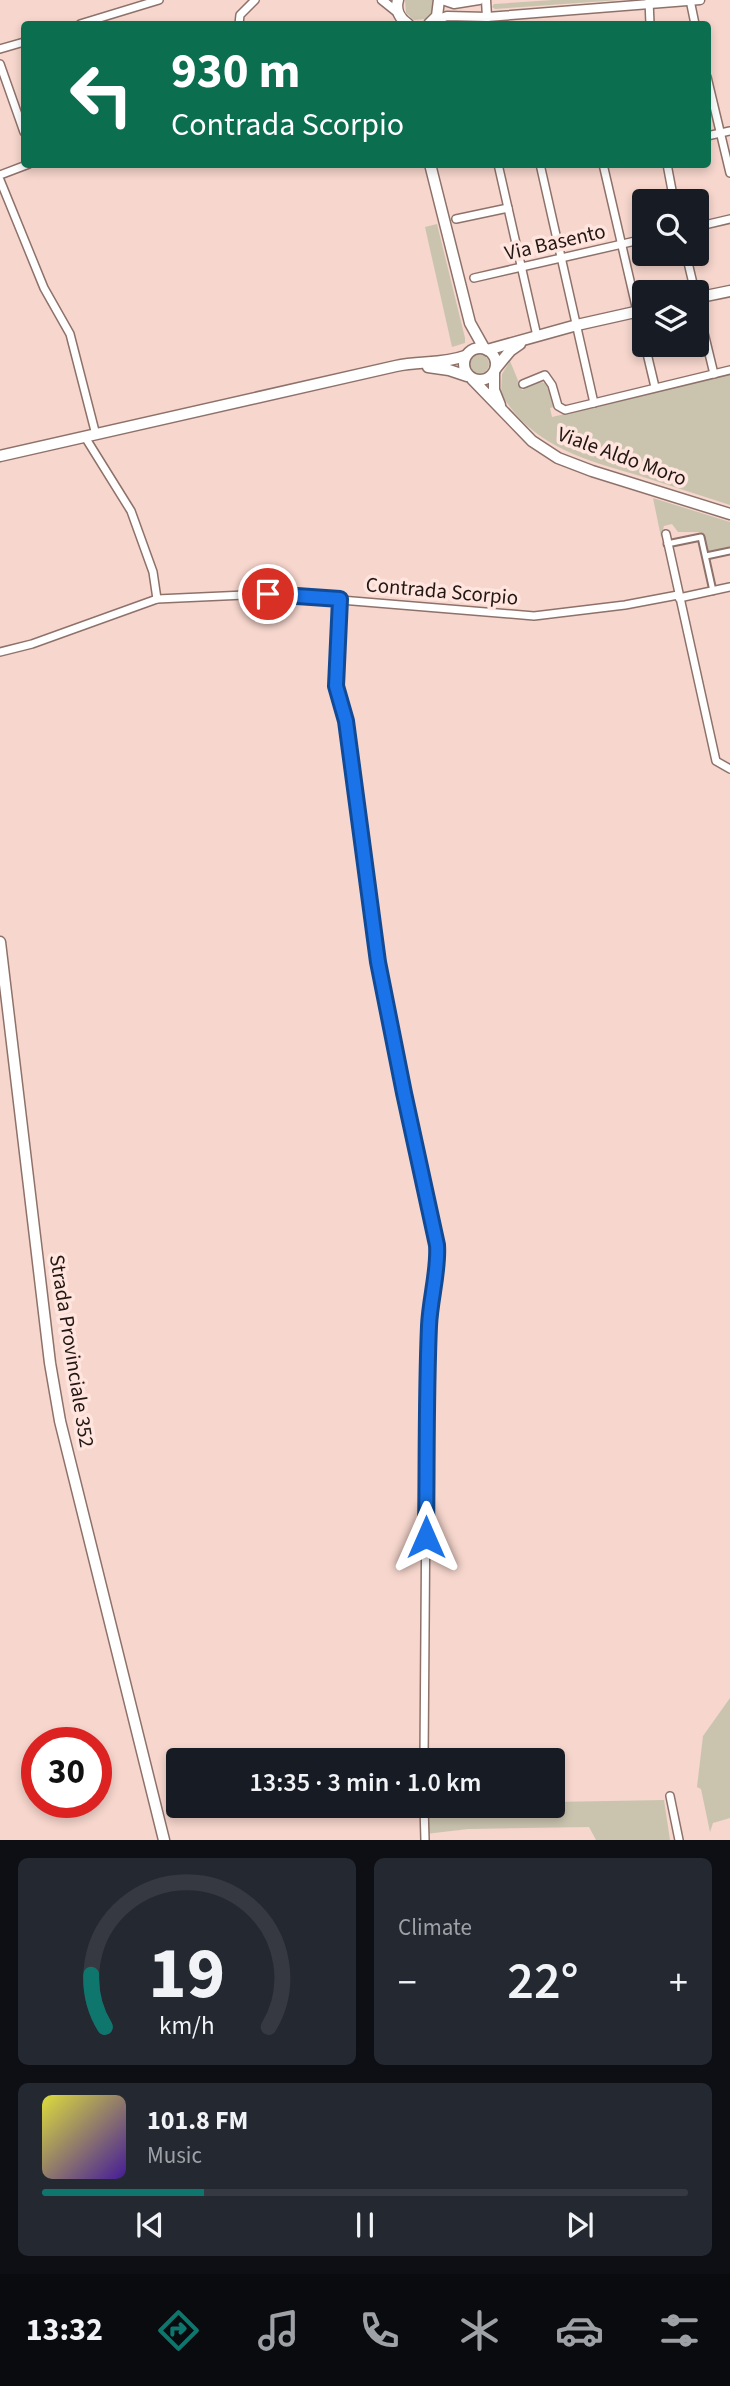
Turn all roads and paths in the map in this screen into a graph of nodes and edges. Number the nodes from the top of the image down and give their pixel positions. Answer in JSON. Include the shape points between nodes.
{"nodes":[{"id":1,"x":159,"y":0,"type":"edge"},
{"id":2,"x":256,"y":0,"type":"edge"},
{"id":3,"x":382,"y":0,"type":"edge"},
{"id":4,"x":398,"y":0,"type":"edge"},
{"id":5,"x":440,"y":0,"type":"edge"},
{"id":6,"x":479,"y":0,"type":"edge"},
{"id":7,"x":486,"y":0,"type":"edge"},
{"id":8,"x":701,"y":0,"type":"edge"},
{"id":9,"x":690,"y":1,"type":"edge"},
{"id":10,"x":462,"y":2,"type":"edge"},
{"id":11,"x":649,"y":2,"type":"edge"},
{"id":12,"x":397,"y":12,"type":"junction"},
{"id":13,"x":487,"y":17,"type":"junction"},
{"id":14,"x":90,"y":21,"type":"edge"},
{"id":15,"x":239,"y":21,"type":"edge"},
{"id":16,"x":404,"y":21,"type":"edge"},
{"id":17,"x":432,"y":21,"type":"edge"},
{"id":18,"x":436,"y":21,"type":"edge"},
{"id":19,"x":650,"y":21,"type":"edge"},
{"id":20,"x":694,"y":21,"type":"edge"},
{"id":21,"x":21,"y":43,"type":"edge"},
{"id":22,"x":0,"y":50,"type":"edge"},
{"id":23,"x":0,"y":64,"type":"edge"},
{"id":24,"x":711,"y":94,"type":"edge"},
{"id":25,"x":21,"y":108,"type":"edge"},
{"id":26,"x":730,"y":131,"type":"edge"},
{"id":27,"x":720,"y":133,"type":"junction"},
{"id":28,"x":711,"y":135,"type":"edge"},
{"id":29,"x":21,"y":168,"type":"edge"},
{"id":30,"x":431,"y":168,"type":"edge"},
{"id":31,"x":499,"y":168,"type":"edge"},
{"id":32,"x":541,"y":168,"type":"edge"},
{"id":33,"x":604,"y":168,"type":"edge"},
{"id":34,"x":668,"y":168,"type":"edge"},
{"id":35,"x":730,"y":173,"type":"edge"},
{"id":36,"x":0,"y":177,"type":"edge"},
{"id":37,"x":672,"y":189,"type":"edge"},
{"id":38,"x":509,"y":208,"type":"junction"},
{"id":39,"x":456,"y":219,"type":"dead end"},
{"id":40,"x":730,"y":219,"type":"edge"},
{"id":41,"x":709,"y":224,"type":"edge"},
{"id":42,"x":632,"y":242,"type":"edge"},
{"id":43,"x":622,"y":244,"type":"junction"},
{"id":44,"x":561,"y":259,"type":"junction"},
{"id":45,"x":521,"y":268,"type":"junction"},
{"id":46,"x":474,"y":278,"type":"dead end"},
{"id":47,"x":632,"y":280,"type":"edge"},
{"id":48,"x":730,"y":290,"type":"edge"},
{"id":49,"x":709,"y":296,"type":"edge"},
{"id":50,"x":632,"y":313,"type":"edge"},
{"id":51,"x":470,"y":323,"type":"junction"},
{"id":52,"x":577,"y":325,"type":"junction"},
{"id":53,"x":537,"y":336,"type":"junction"},
{"id":54,"x":485,"y":349,"type":"junction"},
{"id":55,"x":709,"y":353,"type":"edge"},
{"id":56,"x":467,"y":354,"type":"junction"},
{"id":57,"x":648,"y":357,"type":"edge"},
{"id":58,"x":396,"y":366,"type":"junction"},
{"id":59,"x":730,"y":370,"type":"edge"},
{"id":60,"x":495,"y":371,"type":"junction"},
{"id":61,"x":714,"y":374,"type":"junction"},
{"id":62,"x":470,"y":377,"type":"junction"},
{"id":63,"x":523,"y":384,"type":"dead end"},
{"id":64,"x":655,"y":387,"type":"junction"},
{"id":65,"x":594,"y":403,"type":"junction"},
{"id":66,"x":510,"y":420,"type":"junction"},
{"id":67,"x":96,"y":435,"type":"junction"},
{"id":68,"x":85,"y":437,"type":"junction"},
{"id":69,"x":0,"y":456,"type":"edge"},
{"id":70,"x":730,"y":514,"type":"edge"},
{"id":71,"x":666,"y":534,"type":"dead end"},
{"id":72,"x":667,"y":544,"type":"junction"},
{"id":73,"x":730,"y":551,"type":"edge"},
{"id":74,"x":706,"y":556,"type":"junction"},
{"id":75,"x":730,"y":587,"type":"edge"},
{"id":76,"x":713,"y":591,"type":"junction"},
{"id":77,"x":678,"y":596,"type":"junction"},
{"id":78,"x":157,"y":599,"type":"junction"},
{"id":79,"x":340,"y":599,"type":"junction"},
{"id":80,"x":0,"y":652,"type":"edge"},
{"id":81,"x":730,"y":769,"type":"edge"},
{"id":82,"x":0,"y":942,"type":"edge"},
{"id":83,"x":424,"y":1748,"type":"edge"},
{"id":84,"x":670,"y":1796,"type":"dead end"},
{"id":85,"x":424,"y":1818,"type":"edge"},
{"id":86,"x":164,"y":1840,"type":"edge"},
{"id":87,"x":425,"y":1840,"type":"edge"},
{"id":88,"x":679,"y":1840,"type":"edge"}],
"edges":[{"from":1,"to":14,"type":"street"},
{"from":2,"to":15,"type":"street"},
{"from":3,"to":12,"type":"street"},
{"from":4,"to":12,"type":"main road"},
{"from":5,"to":10,"type":"street"},
{"from":5,"to":17,"type":"main road"},
{"from":6,"to":10,"type":"street"},
{"from":7,"to":13,"type":"street"},
{"from":8,"to":9,"type":"street"},
{"from":9,"to":11,"type":"street"},
{"from":9,"to":20,"type":"street"},
{"from":11,"to":13,"type":"street"},
{"from":11,"to":19,"type":"street"},
{"from":12,"to":16,"type":"main road"},
{"from":13,"to":18,"type":"street","via":[[447,16]]},
{"from":21,"to":22,"type":"street"},
{"from":23,"to":25,"type":"street"},
{"from":24,"to":27,"type":"street"},
{"from":26,"to":27,"type":"street"},
{"from":27,"to":28,"type":"street"},
{"from":27,"to":35,"type":"street"},
{"from":29,"to":36,"type":"street"},
{"from":30,"to":51,"type":"main road","name":"Viale Aldo Moro"},
{"from":31,"to":38,"type":"street"},
{"from":32,"to":44,"type":"street"},
{"from":33,"to":43,"type":"street"},
{"from":34,"to":37,"type":"street"},
{"from":36,"to":67,"type":"street","via":[[44,288],[70,334]]},
{"from":38,"to":39,"type":"street"},
{"from":38,"to":45,"type":"street"},
{"from":40,"to":41,"type":"street"},
{"from":42,"to":43,"type":"street","name":"Via Basento"},
{"from":43,"to":44,"type":"street","name":"Via Basento"},
{"from":43,"to":47,"type":"street"},
{"from":44,"to":45,"type":"street","name":"Via Basento"},
{"from":44,"to":52,"type":"street"},
{"from":45,"to":46,"type":"street","name":"Via Basento"},
{"from":45,"to":53,"type":"street"},
{"from":48,"to":49,"type":"main road"},
{"from":50,"to":52,"type":"main road"},
{"from":51,"to":54,"type":"main road","name":"Viale Aldo Moro"},
{"from":51,"to":56,"type":"main road","name":"Viale Aldo Moro"},
{"from":52,"to":53,"type":"main road"},
{"from":52,"to":65,"type":"street"},
{"from":53,"to":54,"type":"main road"},
{"from":53,"to":60,"type":"main road","via":[[517,345]]},
{"from":54,"to":56,"type":"main road"},
{"from":54,"to":60,"type":"main road","name":"Viale Aldo Moro","via":[[495,359]]},
{"from":55,"to":61,"type":"street"},
{"from":56,"to":58,"type":"main road","via":[[442,362]]},
{"from":56,"to":62,"type":"main road","name":"Viale Aldo Moro","via":[[463,366]]},
{"from":57,"to":64,"type":"street"},
{"from":58,"to":62,"type":"main road","via":[[429,367]]},
{"from":58,"to":67,"type":"main road"},
{"from":59,"to":61,"type":"street"},
{"from":60,"to":62,"type":"main road","via":[[482,381]]},
{"from":60,"to":66,"type":"main road","name":"Viale Aldo Moro","via":[[496,398]]},
{"from":61,"to":64,"type":"street"},
{"from":62,"to":66,"type":"main road","name":"Viale Aldo Moro"},
{"from":63,"to":65,"type":"street","via":[[545,375],[562,410]]},
{"from":64,"to":65,"type":"street"},
{"from":66,"to":70,"type":"main road","name":"Viale Aldo Moro","via":[[532,441],[570,463]]},
{"from":67,"to":68,"type":"main road"},
{"from":68,"to":69,"type":"main road"},
{"from":68,"to":78,"type":"street","via":[[131,511],[153,572]]},
{"from":71,"to":72,"type":"street"},
{"from":72,"to":74,"type":"street","via":[[701,537]]},
{"from":72,"to":77,"type":"street"},
{"from":73,"to":74,"type":"street"},
{"from":74,"to":76,"type":"street"},
{"from":75,"to":76,"type":"street","name":"Contrada Scorpio"},
{"from":76,"to":77,"type":"street","name":"Contrada Scorpio"},
{"from":77,"to":79,"type":"street","name":"Contrada Scorpio","via":[[534,616]]},
{"from":77,"to":81,"type":"street","via":[[716,761]]},
{"from":78,"to":79,"type":"street","name":"Contrada Scorpio","via":[[243,594]]},
{"from":78,"to":80,"type":"street","name":"Contrada Scorpio"},
{"from":79,"to":83,"type":"street","via":[[336,686],[346,721],[378,962],[438,1253],[427,1366]]},
{"from":82,"to":86,"type":"main road","name":"Strada Provinciale 352","via":[[60,1420]]},
{"from":84,"to":88,"type":"street"},
{"from":85,"to":87,"type":"street"}]}
